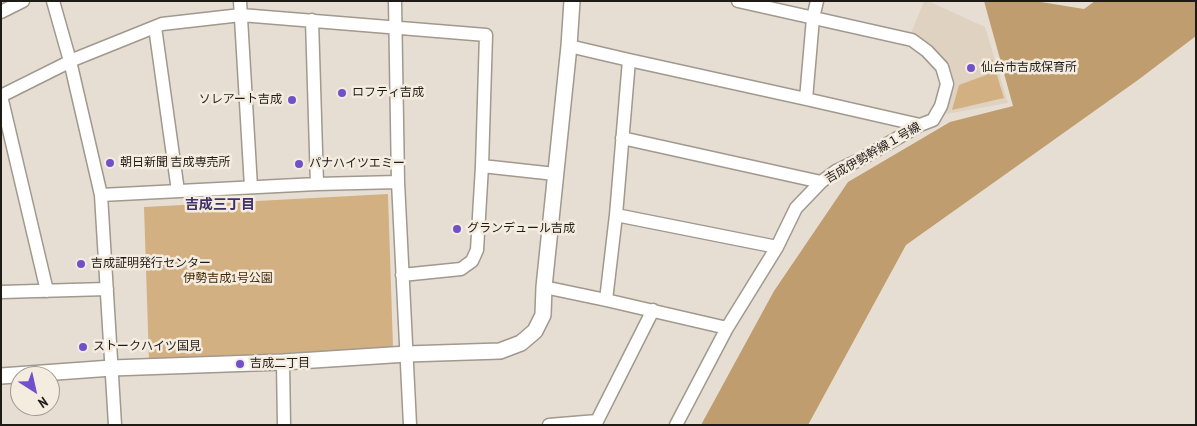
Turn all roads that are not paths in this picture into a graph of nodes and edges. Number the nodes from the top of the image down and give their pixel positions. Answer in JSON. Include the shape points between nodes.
{"nodes":[{"id":1,"x":23,"y":1,"type":"edge"},
{"id":2,"x":52,"y":1,"type":"edge"},
{"id":3,"x":240,"y":1,"type":"edge"},
{"id":4,"x":395,"y":1,"type":"edge"},
{"id":5,"x":572,"y":1,"type":"edge"},
{"id":6,"x":738,"y":1,"type":"edge"},
{"id":7,"x":816,"y":1,"type":"edge"},
{"id":8,"x":1,"y":12,"type":"edge"},
{"id":9,"x":241,"y":15,"type":"junction"},
{"id":10,"x":813,"y":18,"type":"junction"},
{"id":11,"x":312,"y":20,"type":"junction"},
{"id":12,"x":155,"y":27,"type":"junction"},
{"id":13,"x":395,"y":27,"type":"junction"},
{"id":14,"x":569,"y":46,"type":"junction"},
{"id":15,"x":629,"y":60,"type":"junction"},
{"id":16,"x":70,"y":61,"type":"junction"},
{"id":17,"x":1,"y":96,"type":"edge"},
{"id":18,"x":806,"y":98,"type":"junction"},
{"id":19,"x":920,"y":125,"type":"junction"},
{"id":20,"x":622,"y":138,"type":"junction"},
{"id":21,"x":482,"y":166,"type":"junction"},
{"id":22,"x":555,"y":174,"type":"junction"},
{"id":23,"x":398,"y":182,"type":"junction"},
{"id":24,"x":821,"y":182,"type":"junction"},
{"id":25,"x":317,"y":184,"type":"junction"},
{"id":26,"x":251,"y":187,"type":"junction"},
{"id":27,"x":178,"y":191,"type":"junction"},
{"id":28,"x":101,"y":196,"type":"junction"},
{"id":29,"x":616,"y":215,"type":"junction"},
{"id":30,"x":777,"y":247,"type":"junction"},
{"id":31,"x":402,"y":275,"type":"junction"},
{"id":32,"x":544,"y":287,"type":"junction"},
{"id":33,"x":107,"y":289,"type":"junction"},
{"id":34,"x":47,"y":291,"type":"junction"},
{"id":35,"x":1,"y":292,"type":"edge"},
{"id":36,"x":606,"y":300,"type":"junction"},
{"id":37,"x":653,"y":310,"type":"junction"},
{"id":38,"x":727,"y":328,"type":"junction"},
{"id":39,"x":406,"y":354,"type":"junction"},
{"id":40,"x":283,"y":362,"type":"junction"},
{"id":41,"x":112,"y":368,"type":"junction"},
{"id":42,"x":1,"y":376,"type":"edge"},
{"id":43,"x":596,"y":423,"type":"edge"},
{"id":44,"x":115,"y":425,"type":"edge"},
{"id":45,"x":284,"y":425,"type":"edge"},
{"id":46,"x":410,"y":425,"type":"edge"},
{"id":47,"x":549,"y":425,"type":"edge"},
{"id":48,"x":676,"y":425,"type":"edge"}],
"edges":[{"from":1,"to":8,"type":"street"},
{"from":2,"to":16,"type":"street"},
{"from":3,"to":9,"type":"street"},
{"from":4,"to":13,"type":"street"},
{"from":5,"to":14,"type":"street"},
{"from":6,"to":10,"type":"street","name":"吉成伊勢幹線１号線"},
{"from":7,"to":10,"type":"street"},
{"from":9,"to":11,"type":"street"},
{"from":9,"to":12,"type":"street"},
{"from":9,"to":26,"type":"street"},
{"from":10,"to":18,"type":"street"},
{"from":10,"to":19,"type":"street","name":"吉成伊勢幹線１号線","via":[[912,40],[927,51],[942,67],[947,84],[933,120]]},
{"from":11,"to":13,"type":"street"},
{"from":11,"to":25,"type":"street"},
{"from":12,"to":16,"type":"street"},
{"from":12,"to":27,"type":"street"},
{"from":13,"to":21,"type":"street","via":[[486,34]]},
{"from":13,"to":23,"type":"street"},
{"from":14,"to":15,"type":"street"},
{"from":14,"to":22,"type":"street"},
{"from":15,"to":18,"type":"street"},
{"from":15,"to":20,"type":"street"},
{"from":16,"to":17,"type":"street"},
{"from":16,"to":28,"type":"street"},
{"from":17,"to":34,"type":"street"},
{"from":18,"to":19,"type":"street"},
{"from":19,"to":24,"type":"street","name":"吉成伊勢幹線１号線"},
{"from":20,"to":24,"type":"street"},
{"from":20,"to":29,"type":"street"},
{"from":21,"to":22,"type":"street"},
{"from":21,"to":31,"type":"street","via":[[477,250],[472,261],[460,269]]},
{"from":22,"to":32,"type":"street"},
{"from":23,"to":25,"type":"street"},
{"from":23,"to":31,"type":"street"},
{"from":24,"to":30,"type":"street","name":"吉成伊勢幹線１号線","via":[[796,208]]},
{"from":25,"to":26,"type":"street"},
{"from":26,"to":27,"type":"street"},
{"from":27,"to":28,"type":"street"},
{"from":28,"to":33,"type":"street"},
{"from":29,"to":30,"type":"street"},
{"from":29,"to":36,"type":"street"},
{"from":30,"to":38,"type":"street","name":"吉成伊勢幹線１号線"},
{"from":31,"to":39,"type":"street"},
{"from":32,"to":36,"type":"street"},
{"from":32,"to":39,"type":"street","via":[[543,314],[535,331],[522,343],[500,350]]},
{"from":33,"to":34,"type":"street"},
{"from":33,"to":41,"type":"street"},
{"from":34,"to":35,"type":"street"},
{"from":36,"to":37,"type":"street"},
{"from":37,"to":38,"type":"street"},
{"from":37,"to":43,"type":"street"},
{"from":38,"to":48,"type":"street","name":"吉成伊勢幹線１号線"},
{"from":39,"to":40,"type":"street"},
{"from":39,"to":46,"type":"street"},
{"from":40,"to":41,"type":"street"},
{"from":40,"to":45,"type":"street"},
{"from":41,"to":42,"type":"street"},
{"from":41,"to":44,"type":"street"},
{"from":43,"to":47,"type":"street"}]}
